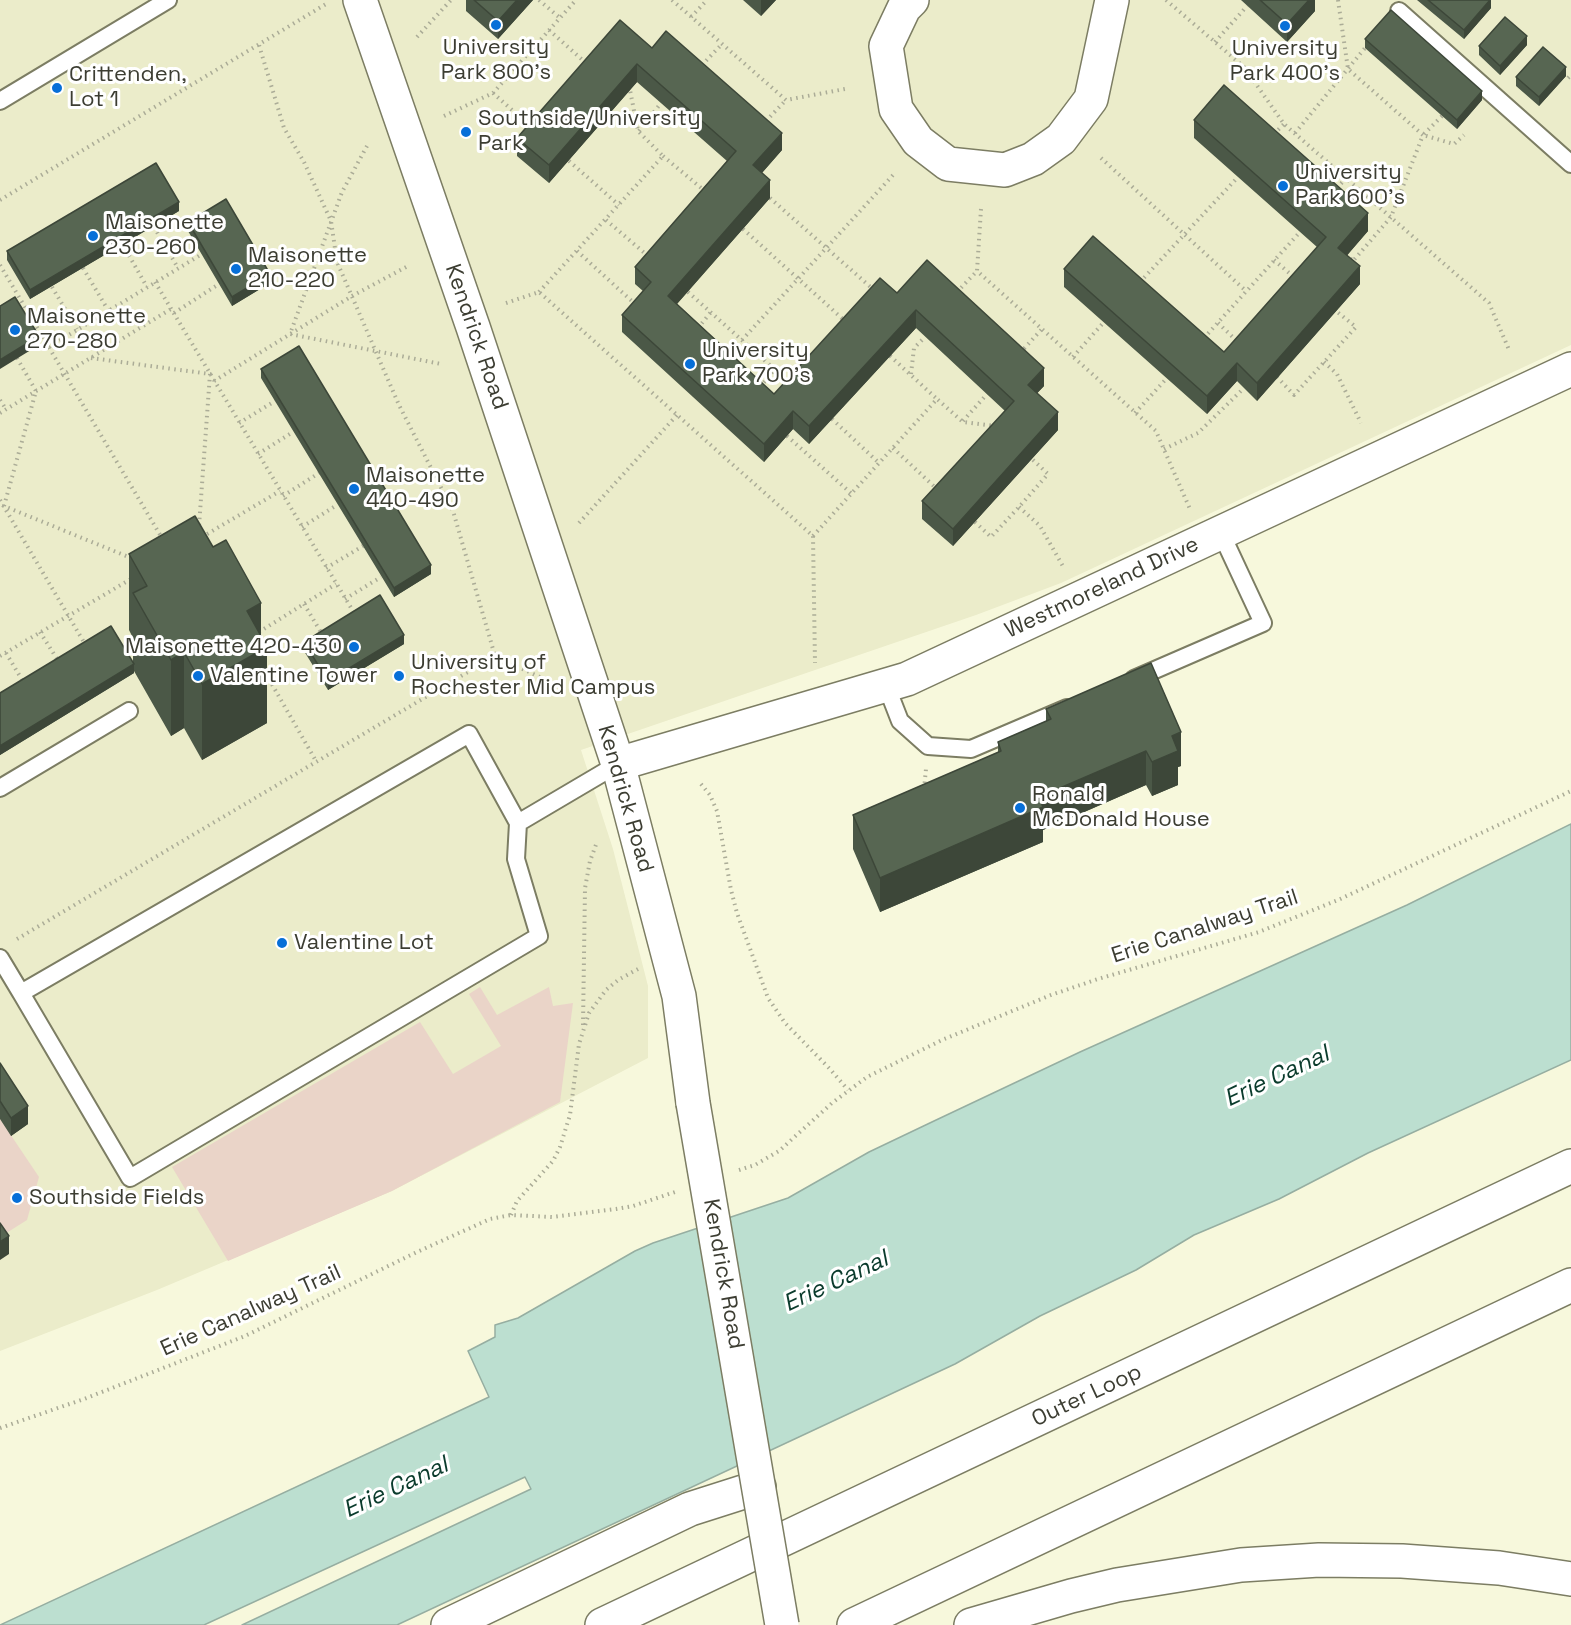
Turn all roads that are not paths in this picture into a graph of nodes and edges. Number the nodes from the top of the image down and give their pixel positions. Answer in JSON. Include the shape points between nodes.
{"nodes":[{"id":1,"x":168,"y":0,"type":"edge"},
{"id":2,"x":360,"y":0,"type":"edge"},
{"id":3,"x":912,"y":0,"type":"edge"},
{"id":4,"x":1112,"y":0,"type":"edge"},
{"id":5,"x":1399,"y":11,"type":"dead end"},
{"id":6,"x":0,"y":101,"type":"edge"},
{"id":7,"x":1571,"y":164,"type":"edge"},
{"id":8,"x":1571,"y":369,"type":"edge"},
{"id":9,"x":1221,"y":533,"type":"junction"},
{"id":10,"x":1124,"y":683,"type":"edge"},
{"id":11,"x":886,"y":685,"type":"junction"},
{"id":12,"x":1081,"y":702,"type":"edge"},
{"id":13,"x":129,"y":711,"type":"dead end"},
{"id":14,"x":618,"y":764,"type":"junction"},
{"id":15,"x":0,"y":788,"type":"edge"},
{"id":16,"x":518,"y":823,"type":"junction"},
{"id":17,"x":0,"y":958,"type":"edge"},
{"id":18,"x":21,"y":993,"type":"junction"},
{"id":19,"x":1571,"y":1166,"type":"edge"},
{"id":20,"x":1571,"y":1285,"type":"edge"},
{"id":21,"x":759,"y":1487,"type":"junction"},
{"id":22,"x":1571,"y":1579,"type":"edge"},
{"id":23,"x":448,"y":1625,"type":"edge"},
{"id":24,"x":602,"y":1625,"type":"edge"},
{"id":25,"x":783,"y":1625,"type":"edge"},
{"id":26,"x":854,"y":1625,"type":"edge"},
{"id":27,"x":971,"y":1625,"type":"edge"}],
"edges":[{"from":1,"to":6,"type":"lane"},
{"from":2,"to":14,"type":"main road","name":"Kendrick Road"},
{"from":3,"to":4,"type":"main road","via":[[904,8],[886,46],[896,109],[918,141],[948,164],[1005,170],[1033,159],[1060,139],[1091,99]]},
{"from":5,"to":7,"type":"lane"},
{"from":8,"to":9,"type":"main road","name":"Westmoreland Drive"},
{"from":9,"to":10,"type":"lane","via":[[1263,623]]},
{"from":9,"to":11,"type":"main road","name":"Westmoreland Drive","via":[[907,679]]},
{"from":11,"to":12,"type":"lane","via":[[900,721],[928,746],[971,749]]},
{"from":11,"to":14,"type":"main road","name":"Westmoreland Drive"},
{"from":13,"to":15,"type":"lane"},
{"from":14,"to":16,"type":"lane"},
{"from":14,"to":21,"type":"main road","name":"Kendrick Road","bridge":true,"via":[[683,1017],[693,1103]]},
{"from":16,"to":18,"type":"lane","via":[[469,734]]},
{"from":16,"to":18,"type":"lane","via":[[516,859],[539,936],[130,1178]]},
{"from":17,"to":18,"type":"lane"},
{"from":19,"to":24,"type":"main road","name":"Outer Loop"},
{"from":20,"to":26,"type":"main road"},
{"from":21,"to":23,"type":"main road","via":[[690,1509]]},
{"from":21,"to":25,"type":"main road","name":"Kendrick Road","bridge":true},
{"from":22,"to":27,"type":"main road","via":[[1499,1568],[1402,1561],[1319,1560],[1241,1565],[1071,1596]]}]}
